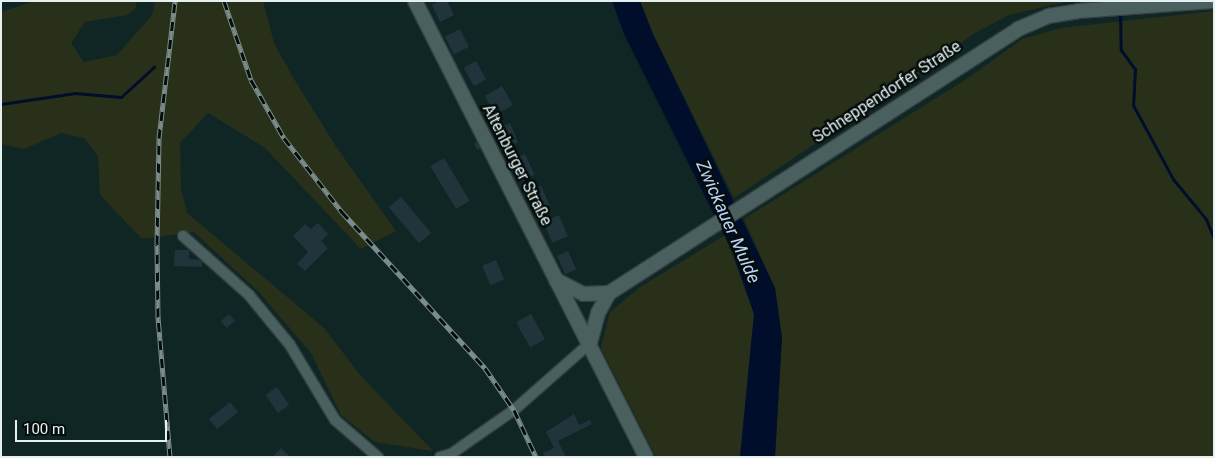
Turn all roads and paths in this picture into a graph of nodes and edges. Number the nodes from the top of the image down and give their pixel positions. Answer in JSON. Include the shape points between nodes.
{"nodes":[{"id":1,"x":415,"y":1,"type":"edge"},
{"id":2,"x":1213,"y":1,"type":"edge"},
{"id":3,"x":183,"y":236,"type":"dead end"},
{"id":4,"x":556,"y":280,"type":"junction"},
{"id":5,"x":609,"y":293,"type":"junction"},
{"id":6,"x":590,"y":343,"type":"junction"},
{"id":7,"x":378,"y":457,"type":"edge"},
{"id":8,"x":440,"y":457,"type":"edge"},
{"id":9,"x":646,"y":457,"type":"edge"}],
"edges":[{"from":1,"to":4,"type":"street","name":"Altenburger Straße"},
{"from":2,"to":5,"type":"street","name":"Schneppendorfer Straße","via":[[1078,11],[1048,16],[1018,29]]},
{"from":3,"to":7,"type":"street","via":[[249,295],[290,345],[335,420]]},
{"from":4,"to":5,"type":"street","via":[[583,294]]},
{"from":4,"to":6,"type":"street","name":"Altenburger Straße"},
{"from":5,"to":6,"type":"street","via":[[598,314]]},
{"from":6,"to":8,"type":"street","via":[[514,410],[451,454]]},
{"from":6,"to":9,"type":"street","name":"Altenburger Straße"}]}
